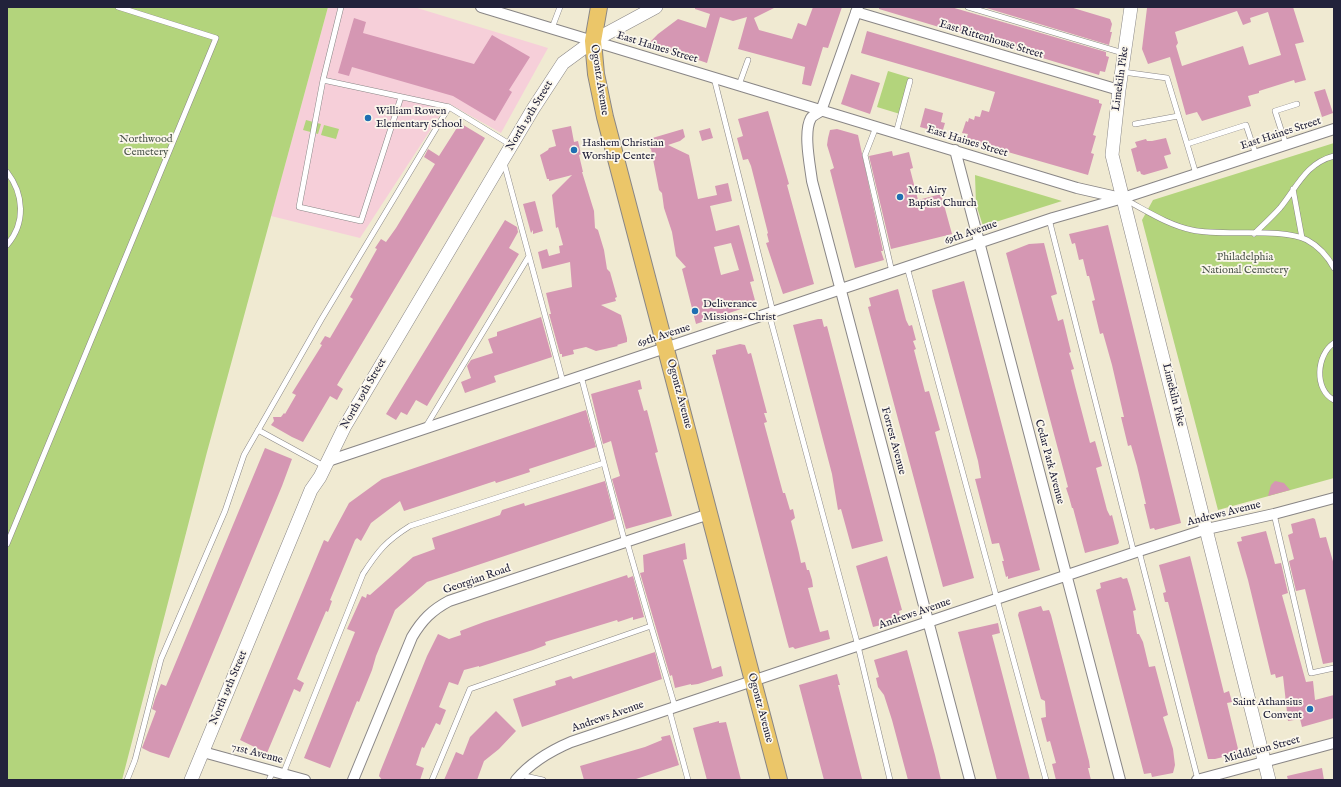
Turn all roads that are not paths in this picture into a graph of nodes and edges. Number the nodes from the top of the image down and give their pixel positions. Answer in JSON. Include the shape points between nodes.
{"nodes":[{"id":1,"x":118,"y":7,"type":"edge"},
{"id":2,"x":341,"y":7,"type":"edge"},
{"id":3,"x":481,"y":7,"type":"edge"},
{"id":4,"x":560,"y":7,"type":"edge"},
{"id":5,"x":600,"y":7,"type":"edge"},
{"id":6,"x":656,"y":7,"type":"edge"},
{"id":7,"x":968,"y":7,"type":"edge"},
{"id":8,"x":1131,"y":7,"type":"edge"},
{"id":9,"x":857,"y":10,"type":"edge"},
{"id":10,"x":552,"y":28,"type":"junction"},
{"id":11,"x":593,"y":41,"type":"junction"},
{"id":12,"x":1124,"y":53,"type":"junction"},
{"id":13,"x":748,"y":60,"type":"dead end"},
{"id":14,"x":1121,"y":72,"type":"junction"},
{"id":15,"x":714,"y":78,"type":"junction"},
{"id":16,"x":323,"y":80,"type":"junction"},
{"id":17,"x":910,"y":81,"type":"dead end"},
{"id":18,"x":739,"y":85,"type":"junction"},
{"id":19,"x":1119,"y":90,"type":"junction"},
{"id":20,"x":402,"y":97,"type":"junction"},
{"id":21,"x":1297,"y":104,"type":"dead end"},
{"id":22,"x":449,"y":107,"type":"junction"},
{"id":23,"x":821,"y":111,"type":"junction"},
{"id":24,"x":1178,"y":116,"type":"junction"},
{"id":25,"x":1135,"y":124,"type":"dead end"},
{"id":26,"x":876,"y":127,"type":"junction"},
{"id":27,"x":1334,"y":129,"type":"edge"},
{"id":28,"x":896,"y":133,"type":"junction"},
{"id":29,"x":1187,"y":144,"type":"junction"},
{"id":30,"x":1286,"y":145,"type":"junction"},
{"id":31,"x":511,"y":146,"type":"junction"},
{"id":32,"x":955,"y":150,"type":"junction"},
{"id":33,"x":1256,"y":155,"type":"junction"},
{"id":34,"x":1334,"y":156,"type":"edge"},
{"id":35,"x":503,"y":160,"type":"junction"},
{"id":36,"x":7,"y":172,"type":"edge"},
{"id":37,"x":1196,"y":174,"type":"junction"},
{"id":38,"x":1293,"y":189,"type":"junction"},
{"id":39,"x":1123,"y":198,"type":"junction"},
{"id":40,"x":1050,"y":219,"type":"junction"},
{"id":41,"x":1254,"y":234,"type":"junction"},
{"id":42,"x":1302,"y":238,"type":"junction"},
{"id":43,"x":979,"y":243,"type":"junction"},
{"id":44,"x":7,"y":245,"type":"edge"},
{"id":45,"x":528,"y":256,"type":"junction"},
{"id":46,"x":907,"y":267,"type":"junction"},
{"id":47,"x":1334,"y":268,"type":"edge"},
{"id":48,"x":892,"y":272,"type":"junction"},
{"id":49,"x":841,"y":289,"type":"junction"},
{"id":50,"x":771,"y":313,"type":"junction"},
{"id":51,"x":1334,"y":343,"type":"edge"},
{"id":52,"x":666,"y":348,"type":"junction"},
{"id":53,"x":581,"y":376,"type":"junction"},
{"id":54,"x":563,"y":382,"type":"junction"},
{"id":55,"x":1334,"y":400,"type":"edge"},
{"id":56,"x":424,"y":429,"type":"junction"},
{"id":57,"x":258,"y":430,"type":"junction"},
{"id":58,"x":604,"y":463,"type":"junction"},
{"id":59,"x":326,"y":464,"type":"junction"},
{"id":60,"x":1334,"y":498,"type":"edge"},
{"id":61,"x":710,"y":514,"type":"junction"},
{"id":62,"x":1274,"y":514,"type":"junction"},
{"id":63,"x":1207,"y":529,"type":"junction"},
{"id":64,"x":626,"y":542,"type":"junction"},
{"id":65,"x":7,"y":544,"type":"edge"},
{"id":66,"x":1136,"y":552,"type":"junction"},
{"id":67,"x":1066,"y":575,"type":"junction"},
{"id":68,"x":997,"y":599,"type":"junction"},
{"id":69,"x":928,"y":622,"type":"junction"},
{"id":70,"x":651,"y":626,"type":"junction"},
{"id":71,"x":858,"y":646,"type":"junction"},
{"id":72,"x":1334,"y":668,"type":"edge"},
{"id":73,"x":753,"y":680,"type":"junction"},
{"id":74,"x":672,"y":708,"type":"junction"},
{"id":75,"x":1334,"y":745,"type":"edge"},
{"id":76,"x":203,"y":752,"type":"junction"},
{"id":77,"x":1265,"y":762,"type":"junction"},
{"id":78,"x":275,"y":775,"type":"edge"},
{"id":79,"x":518,"y":778,"type":"edge"},
{"id":80,"x":127,"y":780,"type":"edge"},
{"id":81,"x":191,"y":780,"type":"edge"},
{"id":82,"x":305,"y":780,"type":"edge"},
{"id":83,"x":353,"y":780,"type":"edge"},
{"id":84,"x":432,"y":780,"type":"edge"},
{"id":85,"x":542,"y":780,"type":"edge"},
{"id":86,"x":688,"y":780,"type":"edge"},
{"id":87,"x":779,"y":780,"type":"edge"},
{"id":88,"x":890,"y":780,"type":"edge"},
{"id":89,"x":970,"y":780,"type":"edge"},
{"id":90,"x":1046,"y":780,"type":"edge"},
{"id":91,"x":1120,"y":780,"type":"edge"},
{"id":92,"x":1197,"y":780,"type":"edge"},
{"id":93,"x":1269,"y":780,"type":"edge"}],
"edges":[{"from":1,"to":65,"type":"lane","via":[[216,38]]},
{"from":2,"to":16,"type":"lane"},
{"from":3,"to":10,"type":"street","name":"East Haines Street"},
{"from":4,"to":10,"type":"lane"},
{"from":5,"to":11,"type":"main road","name":"Ogontz Avenue"},
{"from":6,"to":11,"type":"street","name":"North 19th Street"},
{"from":7,"to":12,"type":"lane"},
{"from":8,"to":12,"type":"street","name":"Limekiln Pike"},
{"from":9,"to":19,"type":"street","name":"East Rittenhouse Street"},
{"from":9,"to":23,"type":"street"},
{"from":10,"to":11,"type":"street","name":"East Haines Street"},
{"from":11,"to":15,"type":"street","name":"East Haines Street"},
{"from":11,"to":31,"type":"street","name":"North 19th Street","via":[[563,63]]},
{"from":11,"to":52,"type":"main road","name":"Ogontz Avenue","via":[[596,74],[605,118]]},
{"from":12,"to":14,"type":"street","name":"Limekiln Pike"},
{"from":13,"to":18,"type":"lane"},
{"from":14,"to":19,"type":"street","name":"Limekiln Pike"},
{"from":14,"to":24,"type":"lane","via":[[1167,78]]},
{"from":15,"to":18,"type":"street","name":"East Haines Street"},
{"from":15,"to":50,"type":"lane"},
{"from":16,"to":20,"type":"lane"},
{"from":16,"to":20,"type":"lane","via":[[299,207],[361,221]]},
{"from":17,"to":28,"type":"lane"},
{"from":18,"to":23,"type":"street","name":"East Haines Street"},
{"from":19,"to":39,"type":"street","name":"Limekiln Pike","via":[[1112,155]]},
{"from":20,"to":22,"type":"lane"},
{"from":21,"to":30,"type":"lane","via":[[1275,111]]},
{"from":22,"to":31,"type":"lane"},
{"from":22,"to":57,"type":"lane"},
{"from":23,"to":26,"type":"street","name":"East Haines Street"},
{"from":23,"to":49,"type":"street","name":"Forrest Avenue","via":[[811,118],[808,130],[808,155],[812,180]]},
{"from":24,"to":25,"type":"lane"},
{"from":24,"to":29,"type":"lane"},
{"from":26,"to":28,"type":"street","name":"East Haines Street"},
{"from":26,"to":48,"type":"lane","via":[[865,154]]},
{"from":27,"to":30,"type":"street","name":"East Haines Street"},
{"from":28,"to":32,"type":"street","name":"East Haines Street"},
{"from":29,"to":33,"type":"lane","via":[[1246,125]]},
{"from":29,"to":37,"type":"lane"},
{"from":30,"to":33,"type":"street","name":"East Haines Street"},
{"from":31,"to":35,"type":"street","name":"North 19th Street"},
{"from":32,"to":39,"type":"street","name":"East Haines Street","via":[[1077,188]]},
{"from":32,"to":43,"type":"street","name":"Cedar Park Avenue"},
{"from":33,"to":37,"type":"street","name":"East Haines Street"},
{"from":34,"to":38,"type":"lane","via":[[1321,160],[1309,168]]},
{"from":35,"to":45,"type":"lane"},
{"from":35,"to":59,"type":"street","name":"North 19th Street","via":[[344,426]]},
{"from":36,"to":44,"type":"lane","via":[[15,182],[21,201],[20,220],[13,238]]},
{"from":37,"to":39,"type":"street","name":"East Haines Street"},
{"from":38,"to":41,"type":"lane","via":[[1280,208]]},
{"from":38,"to":42,"type":"lane"},
{"from":39,"to":40,"type":"street","name":"69th Avenue"},
{"from":39,"to":41,"type":"lane","via":[[1169,222],[1191,230],[1220,234]]},
{"from":39,"to":63,"type":"street","name":"Limekiln Pike"},
{"from":40,"to":43,"type":"street","name":"69th Avenue"},
{"from":40,"to":66,"type":"lane"},
{"from":41,"to":42,"type":"lane","via":[[1280,234]]},
{"from":42,"to":47,"type":"lane","via":[[1319,249]]},
{"from":43,"to":46,"type":"street","name":"69th Avenue"},
{"from":43,"to":67,"type":"street","name":"Cedar Park Avenue"},
{"from":45,"to":54,"type":"lane"},
{"from":45,"to":56,"type":"lane"},
{"from":46,"to":48,"type":"street","name":"69th Avenue"},
{"from":46,"to":68,"type":"lane"},
{"from":48,"to":49,"type":"street","name":"69th Avenue"},
{"from":49,"to":50,"type":"street","name":"69th Avenue"},
{"from":49,"to":69,"type":"street","name":"Forrest Avenue"},
{"from":50,"to":52,"type":"street","name":"69th Avenue"},
{"from":50,"to":71,"type":"lane"},
{"from":51,"to":55,"type":"lane","via":[[1323,357],[1320,373],[1322,388]]},
{"from":52,"to":53,"type":"street","name":"69th Avenue"},
{"from":52,"to":61,"type":"main road","name":"Ogontz Avenue"},
{"from":53,"to":54,"type":"street","name":"69th Avenue"},
{"from":53,"to":58,"type":"lane"},
{"from":54,"to":56,"type":"street","name":"69th Avenue"},
{"from":56,"to":59,"type":"street","name":"69th Avenue"},
{"from":57,"to":59,"type":"lane"},
{"from":57,"to":80,"type":"lane","via":[[244,455],[225,511],[161,659],[135,760]]},
{"from":58,"to":64,"type":"lane"},
{"from":58,"to":78,"type":"lane","via":[[410,526],[390,538],[363,574]]},
{"from":59,"to":76,"type":"street","name":"North 19th Street","via":[[311,490]]},
{"from":60,"to":62,"type":"street","name":"Andrews Avenue"},
{"from":61,"to":64,"type":"street","name":"Georgian Road"},
{"from":61,"to":73,"type":"main road","name":"Ogontz Avenue"},
{"from":62,"to":63,"type":"street","name":"Andrews Avenue"},
{"from":62,"to":72,"type":"lane","via":[[1311,673]]},
{"from":63,"to":66,"type":"street","name":"Andrews Avenue"},
{"from":63,"to":77,"type":"street","name":"Limekiln Pike"},
{"from":64,"to":70,"type":"lane"},
{"from":64,"to":83,"type":"street","name":"Georgian Road","via":[[449,601],[437,608],[421,622],[412,637]]},
{"from":66,"to":67,"type":"street","name":"Andrews Avenue"},
{"from":66,"to":92,"type":"lane"},
{"from":67,"to":68,"type":"street","name":"Andrews Avenue"},
{"from":67,"to":91,"type":"street","name":"Cedar Park Avenue"},
{"from":68,"to":69,"type":"street","name":"Andrews Avenue"},
{"from":68,"to":90,"type":"lane"},
{"from":69,"to":71,"type":"street","name":"Andrews Avenue"},
{"from":69,"to":89,"type":"street","name":"Forrest Avenue"},
{"from":70,"to":74,"type":"lane"},
{"from":70,"to":84,"type":"lane","via":[[470,689]]},
{"from":71,"to":73,"type":"street","name":"Andrews Avenue"},
{"from":71,"to":88,"type":"lane"},
{"from":73,"to":74,"type":"street","name":"Andrews Avenue"},
{"from":73,"to":87,"type":"main road","name":"Ogontz Avenue"},
{"from":74,"to":79,"type":"street","name":"Andrews Avenue","via":[[552,750],[533,763]]},
{"from":74,"to":86,"type":"lane"},
{"from":75,"to":77,"type":"street","name":"Middleton Street"},
{"from":76,"to":78,"type":"street","name":"71st Avenue"},
{"from":76,"to":81,"type":"street","name":"North 19th Street"},
{"from":77,"to":92,"type":"street","name":"Middleton Street"},
{"from":77,"to":93,"type":"street","name":"Limekiln Pike"},
{"from":78,"to":82,"type":"street","name":"71st Avenue"},
{"from":79,"to":85,"type":"lane"}]}
